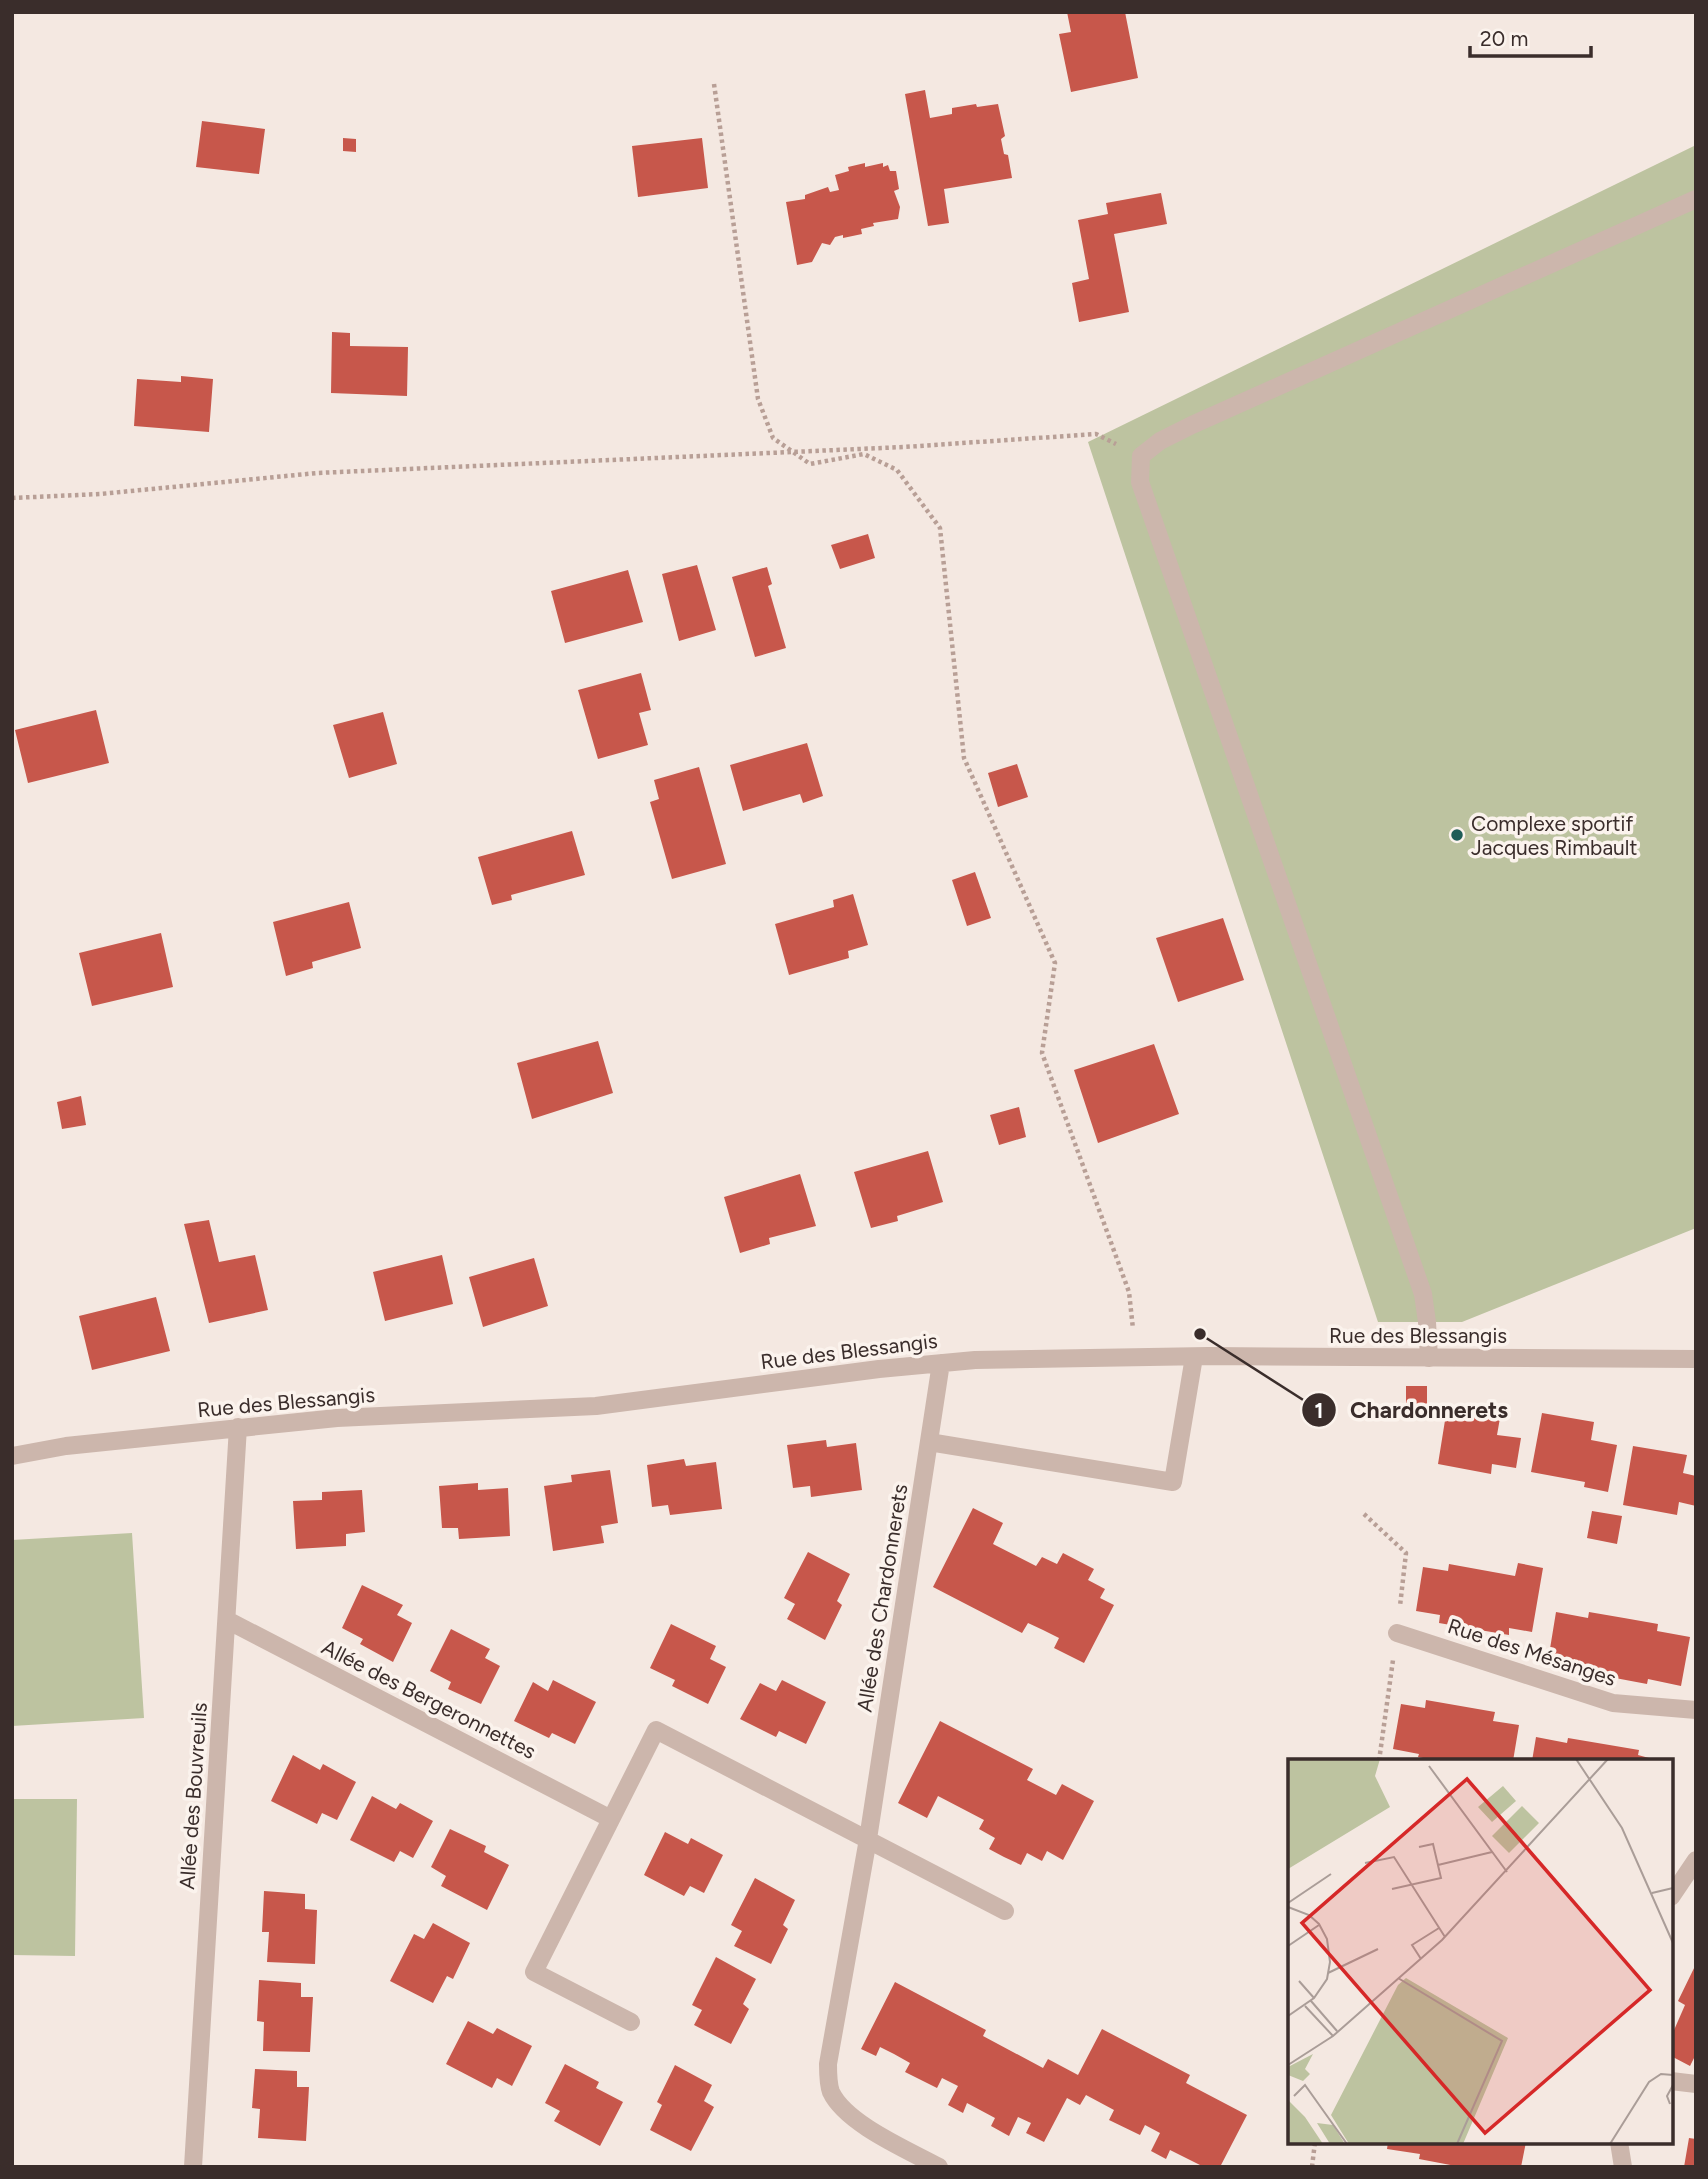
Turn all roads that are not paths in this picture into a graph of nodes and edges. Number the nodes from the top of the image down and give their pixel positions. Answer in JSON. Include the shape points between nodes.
{"nodes":[{"id":1,"x":1696,"y":199,"type":"edge"},
{"id":2,"x":1194,"y":1357,"type":"junction"},
{"id":3,"x":1429,"y":1358,"type":"junction"},
{"id":4,"x":1696,"y":1359,"type":"edge"},
{"id":5,"x":941,"y":1363,"type":"junction"},
{"id":6,"x":238,"y":1427,"type":"junction"},
{"id":7,"x":929,"y":1442,"type":"junction"},
{"id":8,"x":12,"y":1456,"type":"edge"},
{"id":9,"x":227,"y":1620,"type":"junction"},
{"id":10,"x":1397,"y":1633,"type":"dead end"},
{"id":11,"x":1696,"y":1710,"type":"edge"},
{"id":12,"x":611,"y":1819,"type":"junction"},
{"id":13,"x":868,"y":1839,"type":"junction"},
{"id":14,"x":1696,"y":1860,"type":"edge"},
{"id":15,"x":1673,"y":1894,"type":"edge"},
{"id":16,"x":1004,"y":1911,"type":"dead end"},
{"id":17,"x":631,"y":2022,"type":"dead end"},
{"id":18,"x":1673,"y":2081,"type":"edge"},
{"id":19,"x":1696,"y":2084,"type":"edge"},
{"id":20,"x":1619,"y":2144,"type":"edge"},
{"id":21,"x":193,"y":2167,"type":"edge"},
{"id":22,"x":939,"y":2167,"type":"edge"},
{"id":23,"x":1623,"y":2167,"type":"edge"}],
"edges":[{"from":1,"to":3,"type":"street","via":[[1192,425],[1141,456],[1140,482],[1423,1294]]},
{"from":2,"to":3,"type":"street","name":"Rue des Blessangis"},
{"from":2,"to":5,"type":"street","name":"Rue des Blessangis"},
{"from":2,"to":7,"type":"street","via":[[1173,1482]]},
{"from":3,"to":4,"type":"street","name":"Rue des Blessangis"},
{"from":5,"to":6,"type":"street","name":"Rue des Blessangis","via":[[596,1405]]},
{"from":5,"to":7,"type":"street","name":"Allée des Chardonnerets"},
{"from":6,"to":8,"type":"street","name":"Rue des Blessangis"},
{"from":6,"to":9,"type":"street","name":"Allée des Bouvreuils"},
{"from":7,"to":13,"type":"street","name":"Allée des Chardonnerets"},
{"from":9,"to":12,"type":"street","name":"Allée des Bergeronnettes"},
{"from":9,"to":21,"type":"street","name":"Allée des Bouvreuils"},
{"from":10,"to":11,"type":"street","name":"Rue des Mésanges","via":[[1613,1703]]},
{"from":12,"to":13,"type":"street","via":[[656,1730]]},
{"from":12,"to":17,"type":"street","via":[[534,1972]]},
{"from":13,"to":16,"type":"street"},
{"from":13,"to":22,"type":"street","name":"Allée des Chardonnerets","via":[[828,2064],[830,2089],[840,2107],[858,2122]]},
{"from":14,"to":15,"type":"street"},
{"from":18,"to":19,"type":"street"},
{"from":20,"to":23,"type":"street"}]}
